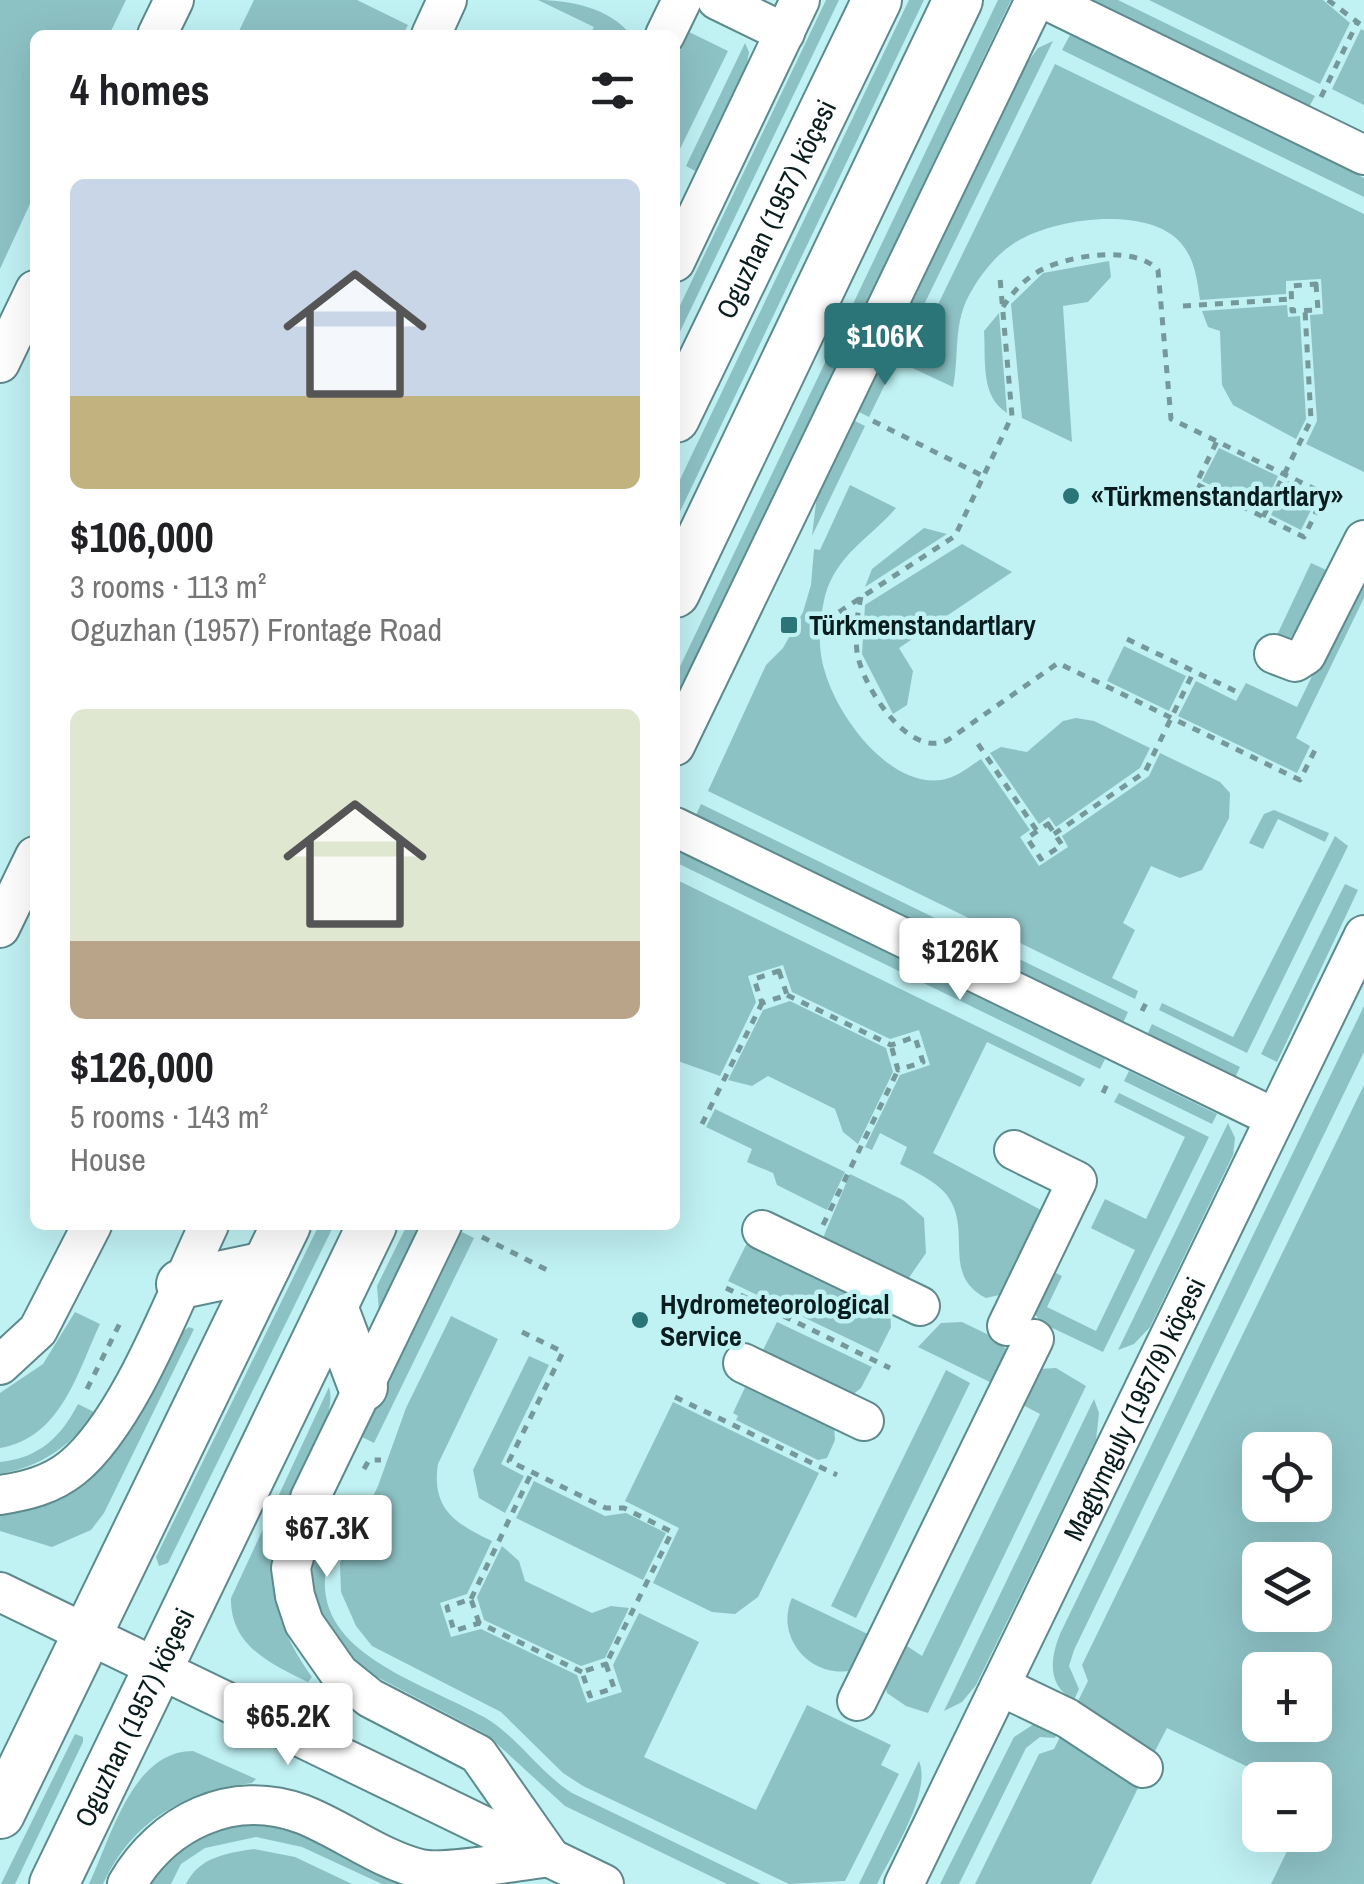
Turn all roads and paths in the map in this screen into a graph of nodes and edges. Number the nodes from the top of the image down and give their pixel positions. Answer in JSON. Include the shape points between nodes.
{"nodes":[{"id":1,"x":174,"y":0,"type":"edge"},
{"id":2,"x":448,"y":0,"type":"edge"},
{"id":3,"x":682,"y":0,"type":"edge"},
{"id":4,"x":717,"y":0,"type":"edge"},
{"id":5,"x":877,"y":0,"type":"edge"},
{"id":6,"x":958,"y":0,"type":"edge"},
{"id":7,"x":1035,"y":0,"type":"edge"},
{"id":8,"x":1046,"y":0,"type":"edge"},
{"id":9,"x":1328,"y":0,"type":"edge"},
{"id":10,"x":792,"y":16,"type":"edge"},
{"id":11,"x":1357,"y":23,"type":"junction"},
{"id":12,"x":1364,"y":27,"type":"edge"},
{"id":13,"x":159,"y":30,"type":"edge"},
{"id":14,"x":433,"y":30,"type":"edge"},
{"id":15,"x":667,"y":30,"type":"edge"},
{"id":16,"x":1314,"y":110,"type":"dead end"},
{"id":17,"x":1364,"y":154,"type":"edge"},
{"id":18,"x":680,"y":251,"type":"edge"},
{"id":19,"x":1000,"y":278,"type":"dead end"},
{"id":20,"x":1292,"y":299,"type":"junction"},
{"id":21,"x":30,"y":306,"type":"edge"},
{"id":22,"x":1003,"y":306,"type":"junction"},
{"id":23,"x":1184,"y":306,"type":"dead end"},
{"id":24,"x":1304,"y":310,"type":"junction"},
{"id":25,"x":14,"y":358,"type":"edge"},
{"id":26,"x":680,"y":408,"type":"edge"},
{"id":27,"x":872,"y":421,"type":"dead end"},
{"id":28,"x":1217,"y":441,"type":"junction"},
{"id":29,"x":1284,"y":474,"type":"junction"},
{"id":30,"x":983,"y":476,"type":"junction"},
{"id":31,"x":1263,"y":517,"type":"junction"},
{"id":32,"x":1364,"y":540,"type":"edge"},
{"id":33,"x":680,"y":583,"type":"edge"},
{"id":34,"x":862,"y":597,"type":"junction"},
{"id":35,"x":839,"y":612,"type":"dead end"},
{"id":36,"x":1127,"y":639,"type":"dead end"},
{"id":37,"x":1274,"y":654,"type":"dead end"},
{"id":38,"x":1194,"y":672,"type":"junction"},
{"id":39,"x":1236,"y":692,"type":"dead end"},
{"id":40,"x":1171,"y":718,"type":"junction"},
{"id":41,"x":680,"y":736,"type":"edge"},
{"id":42,"x":978,"y":744,"type":"dead end"},
{"id":43,"x":1315,"y":750,"type":"dead end"},
{"id":44,"x":680,"y":829,"type":"edge"},
{"id":45,"x":1037,"y":831,"type":"junction"},
{"id":46,"x":1054,"y":834,"type":"junction"},
{"id":47,"x":30,"y":866,"type":"edge"},
{"id":48,"x":0,"y":928,"type":"edge"},
{"id":49,"x":1364,"y":934,"type":"edge"},
{"id":50,"x":787,"y":995,"type":"junction"},
{"id":51,"x":1149,"y":997,"type":"dead end"},
{"id":52,"x":762,"y":1003,"type":"junction"},
{"id":53,"x":1142,"y":1011,"type":"dead end"},
{"id":54,"x":890,"y":1046,"type":"junction"},
{"id":55,"x":898,"y":1070,"type":"junction"},
{"id":56,"x":1109,"y":1080,"type":"dead end"},
{"id":57,"x":1103,"y":1093,"type":"dead end"},
{"id":58,"x":1275,"y":1118,"type":"junction"},
{"id":59,"x":702,"y":1124,"type":"dead end"},
{"id":60,"x":1014,"y":1150,"type":"dead end"},
{"id":61,"x":89,"y":1230,"type":"edge"},
{"id":62,"x":207,"y":1230,"type":"edge"},
{"id":63,"x":370,"y":1230,"type":"edge"},
{"id":64,"x":440,"y":1230,"type":"edge"},
{"id":65,"x":762,"y":1230,"type":"dead end"},
{"id":66,"x":482,"y":1237,"type":"dead end"},
{"id":67,"x":276,"y":1246,"type":"edge"},
{"id":68,"x":809,"y":1252,"type":"junction"},
{"id":69,"x":551,"y":1272,"type":"dead end"},
{"id":70,"x":181,"y":1284,"type":"junction"},
{"id":71,"x":726,"y":1288,"type":"dead end"},
{"id":72,"x":333,"y":1306,"type":"junction"},
{"id":73,"x":920,"y":1306,"type":"dead end"},
{"id":74,"x":120,"y":1321,"type":"dead end"},
{"id":75,"x":522,"y":1332,"type":"dead end"},
{"id":76,"x":743,"y":1363,"type":"dead end"},
{"id":77,"x":0,"y":1365,"type":"edge"},
{"id":78,"x":890,"y":1368,"type":"dead end"},
{"id":79,"x":363,"y":1387,"type":"junction"},
{"id":80,"x":87,"y":1389,"type":"dead end"},
{"id":81,"x":675,"y":1397,"type":"dead end"},
{"id":82,"x":864,"y":1422,"type":"dead end"},
{"id":83,"x":381,"y":1460,"type":"dead end"},
{"id":84,"x":362,"y":1472,"type":"dead end"},
{"id":85,"x":532,"y":1472,"type":"junction"},
{"id":86,"x":837,"y":1476,"type":"dead end"},
{"id":87,"x":0,"y":1496,"type":"edge"},
{"id":88,"x":0,"y":1592,"type":"edge"},
{"id":89,"x":471,"y":1599,"type":"junction"},
{"id":90,"x":479,"y":1623,"type":"junction"},
{"id":91,"x":87,"y":1634,"type":"junction"},
{"id":92,"x":606,"y":1664,"type":"junction"},
{"id":93,"x":158,"y":1667,"type":"junction"},
{"id":94,"x":582,"y":1672,"type":"junction"},
{"id":95,"x":1000,"y":1686,"type":"junction"},
{"id":96,"x":857,"y":1701,"type":"dead end"},
{"id":97,"x":1143,"y":1768,"type":"dead end"},
{"id":98,"x":0,"y":1814,"type":"edge"},
{"id":99,"x":550,"y":1858,"type":"junction"},
{"id":100,"x":54,"y":1884,"type":"edge"},
{"id":101,"x":127,"y":1884,"type":"edge"},
{"id":102,"x":604,"y":1884,"type":"edge"},
{"id":103,"x":904,"y":1884,"type":"edge"}],
"edges":[{"from":1,"to":13,"type":"street"},
{"from":2,"to":14,"type":"street"},
{"from":3,"to":15,"type":"street"},
{"from":4,"to":10,"type":"street"},
{"from":5,"to":26,"type":"main road","name":"Oguzhan (1957) köçesi"},
{"from":6,"to":33,"type":"main road"},
{"from":7,"to":41,"type":"street"},
{"from":8,"to":17,"type":"street"},
{"from":9,"to":11,"type":"path"},
{"from":10,"to":18,"type":"street"},
{"from":11,"to":12,"type":"path"},
{"from":11,"to":16,"type":"path"},
{"from":19,"to":22,"type":"path"},
{"from":20,"to":23,"type":"path"},
{"from":20,"to":24,"type":"path","via":[[1292,312]]},
{"from":20,"to":24,"type":"path","via":[[1291,286],[1316,284],[1318,310]]},
{"from":21,"to":25,"type":"street"},
{"from":22,"to":28,"type":"path","via":[[1021,284],[1058,263],[1124,255],[1150,262],[1158,270],[1171,419]]},
{"from":22,"to":30,"type":"path","via":[[1012,416]]},
{"from":24,"to":29,"type":"path","via":[[1312,420]]},
{"from":27,"to":30,"type":"path"},
{"from":28,"to":29,"type":"path"},
{"from":28,"to":31,"type":"path","via":[[1196,484]]},
{"from":29,"to":31,"type":"path"},
{"from":29,"to":31,"type":"path","via":[[1325,494],[1304,537]]},
{"from":30,"to":34,"type":"path","via":[[954,536]]},
{"from":32,"to":37,"type":"street","via":[[1306,655],[1295,662]]},
{"from":34,"to":35,"type":"path"},
{"from":34,"to":40,"type":"path","via":[[857,654],[864,673],[890,717],[918,742],[948,740],[1058,663]]},
{"from":36,"to":38,"type":"path"},
{"from":38,"to":39,"type":"path"},
{"from":38,"to":40,"type":"path"},
{"from":40,"to":43,"type":"path","via":[[1300,780]]},
{"from":40,"to":46,"type":"path","via":[[1145,772]]},
{"from":42,"to":45,"type":"path"},
{"from":44,"to":58,"type":"street"},
{"from":45,"to":46,"type":"path","via":[[1048,824]]},
{"from":45,"to":46,"type":"path","via":[[1026,838],[1041,859],[1062,845]]},
{"from":47,"to":48,"type":"street"},
{"from":49,"to":58,"type":"street","name":"Magtymguly (1957/9) köçesi"},
{"from":50,"to":52,"type":"path"},
{"from":50,"to":52,"type":"path","via":[[778,971],[754,979]]},
{"from":50,"to":54,"type":"path"},
{"from":51,"to":53,"type":"path"},
{"from":52,"to":59,"type":"path"},
{"from":54,"to":55,"type":"path"},
{"from":54,"to":55,"type":"path","via":[[915,1037],[924,1062]]},
{"from":55,"to":68,"type":"path"},
{"from":56,"to":57,"type":"path"},
{"from":58,"to":95,"type":"street","name":"Magtymguly (1957/9) köçesi"},
{"from":60,"to":96,"type":"street","via":[[1077,1181],[1020,1333]]},
{"from":61,"to":77,"type":"street","via":[[38,1330]]},
{"from":62,"to":70,"type":"street"},
{"from":63,"to":72,"type":"main road","name":"Oguzhan (1957) köçesi"},
{"from":64,"to":79,"type":"street"},
{"from":65,"to":68,"type":"street"},
{"from":66,"to":69,"type":"path"},
{"from":67,"to":70,"type":"main road"},
{"from":67,"to":91,"type":"main road"},
{"from":68,"to":73,"type":"street"},
{"from":70,"to":87,"type":"street","via":[[93,1448],[51,1482]]},
{"from":71,"to":78,"type":"path"},
{"from":72,"to":79,"type":"main road"},
{"from":72,"to":93,"type":"main road","name":"Oguzhan (1957) köçesi"},
{"from":74,"to":80,"type":"path"},
{"from":75,"to":85,"type":"path","via":[[563,1352],[509,1461]]},
{"from":76,"to":82,"type":"street"},
{"from":79,"to":99,"type":"street","via":[[296,1540],[291,1568],[304,1622],[339,1673],[370,1698],[478,1754]]},
{"from":81,"to":86,"type":"path"},
{"from":83,"to":84,"type":"path","via":[[369,1460]]},
{"from":85,"to":89,"type":"path"},
{"from":85,"to":92,"type":"path","via":[[672,1532]]},
{"from":88,"to":91,"type":"street"},
{"from":89,"to":90,"type":"path"},
{"from":89,"to":90,"type":"path","via":[[447,1607],[454,1631]]},
{"from":90,"to":94,"type":"path"},
{"from":91,"to":93,"type":"street"},
{"from":91,"to":98,"type":"main road"},
{"from":92,"to":94,"type":"path"},
{"from":92,"to":94,"type":"path","via":[[614,1688],[590,1696]]},
{"from":93,"to":99,"type":"street"},
{"from":93,"to":100,"type":"main road","name":"Oguzhan (1957) köçesi"},
{"from":95,"to":97,"type":"street","via":[[1068,1718]]},
{"from":95,"to":103,"type":"street","name":"Magtymguly (1957/9) köçesi"},
{"from":99,"to":101,"type":"street","via":[[422,1870],[302,1814],[224,1806],[167,1835]]},
{"from":99,"to":102,"type":"street"}]}
